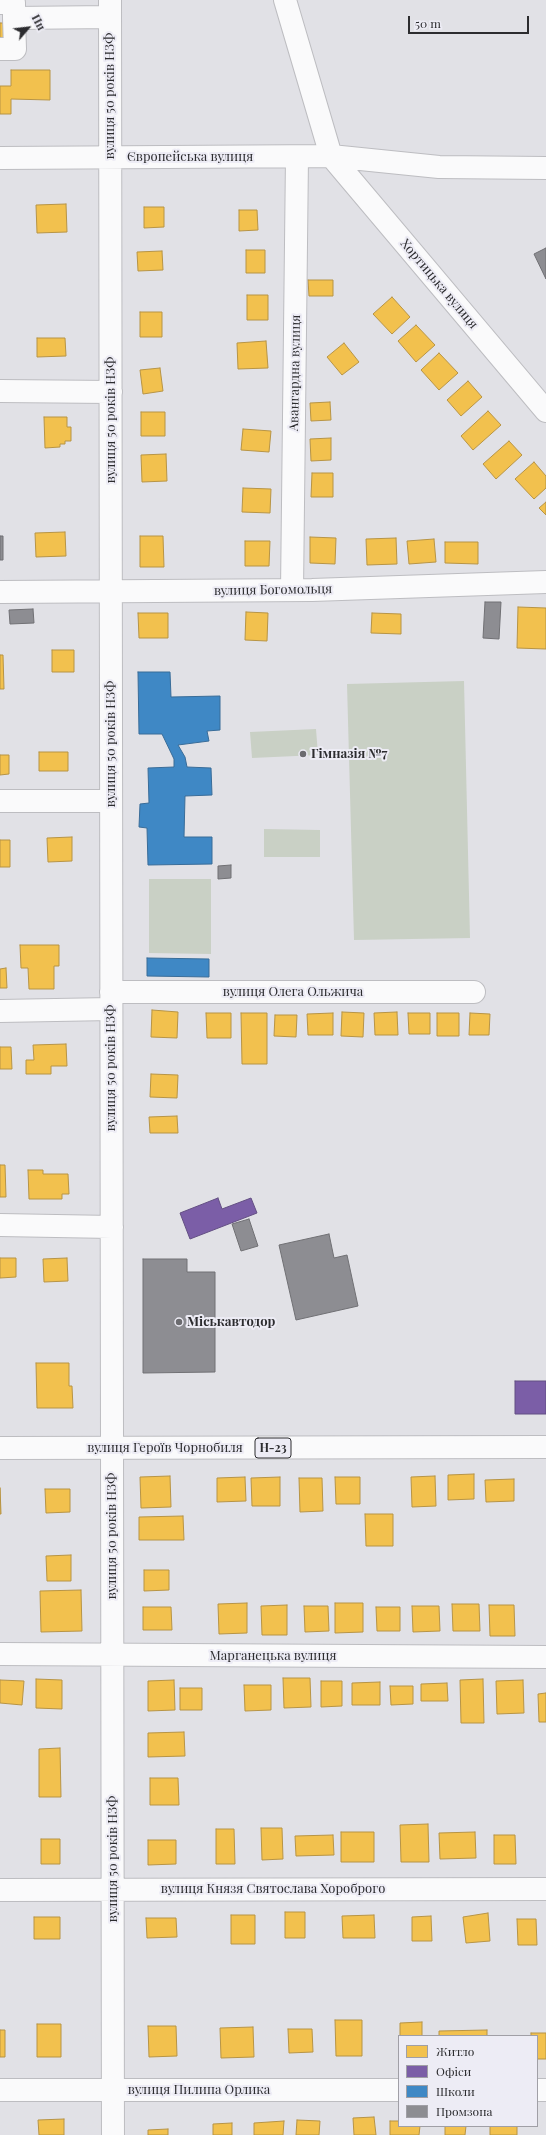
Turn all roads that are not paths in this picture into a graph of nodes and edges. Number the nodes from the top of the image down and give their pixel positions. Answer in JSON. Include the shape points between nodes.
{"nodes":[{"id":1,"x":286,"y":0,"type":"edge"},
{"id":2,"x":110,"y":8,"type":"edge"},
{"id":3,"x":7,"y":10,"type":"edge"},
{"id":4,"x":0,"y":49,"type":"edge"},
{"id":5,"x":331,"y":156,"type":"junction"},
{"id":6,"x":297,"y":157,"type":"junction"},
{"id":7,"x":0,"y":158,"type":"edge"},
{"id":8,"x":110,"y":158,"type":"junction"},
{"id":9,"x":546,"y":168,"type":"edge"},
{"id":10,"x":0,"y":391,"type":"edge"},
{"id":11,"x":111,"y":392,"type":"junction"},
{"id":12,"x":546,"y":411,"type":"edge"},
{"id":13,"x":546,"y":582,"type":"edge"},
{"id":14,"x":292,"y":590,"type":"junction"},
{"id":15,"x":0,"y":592,"type":"edge"},
{"id":16,"x":111,"y":592,"type":"junction"},
{"id":17,"x":0,"y":801,"type":"edge"},
{"id":18,"x":111,"y":801,"type":"junction"},
{"id":19,"x":474,"y":992,"type":"dead end"},
{"id":20,"x":111,"y":1000,"type":"junction"},
{"id":21,"x":0,"y":1011,"type":"edge"},
{"id":22,"x":0,"y":1225,"type":"edge"},
{"id":23,"x":112,"y":1226,"type":"junction"},
{"id":24,"x":546,"y":1447,"type":"edge"},
{"id":25,"x":0,"y":1448,"type":"edge"},
{"id":26,"x":112,"y":1449,"type":"junction"},
{"id":27,"x":0,"y":1654,"type":"edge"},
{"id":28,"x":112,"y":1656,"type":"junction"},
{"id":29,"x":546,"y":1657,"type":"edge"},
{"id":30,"x":546,"y":1889,"type":"edge"},
{"id":31,"x":0,"y":1890,"type":"edge"},
{"id":32,"x":113,"y":1890,"type":"junction"},
{"id":33,"x":0,"y":2090,"type":"edge"},
{"id":34,"x":113,"y":2090,"type":"junction"},
{"id":35,"x":398,"y":2090,"type":"edge"},
{"id":36,"x":114,"y":2135,"type":"edge"}],
"edges":[{"from":1,"to":5,"type":"street"},
{"from":2,"to":3,"type":"street"},
{"from":2,"to":8,"type":"street","name":"вулиця 50 років НЗФ"},
{"from":3,"to":4,"type":"street","via":[[15,49]]},
{"from":5,"to":6,"type":"street","name":"Європейська вулиця"},
{"from":5,"to":9,"type":"street","name":"Європейська вулиця","via":[[439,167]]},
{"from":5,"to":12,"type":"street","name":"Хортицька вулиця"},
{"from":6,"to":8,"type":"street","name":"Європейська вулиця"},
{"from":6,"to":14,"type":"street","name":"Авангардна вулиця"},
{"from":7,"to":8,"type":"street","name":"Європейська вулиця"},
{"from":8,"to":11,"type":"street","name":"вулиця 50 років НЗФ"},
{"from":10,"to":11,"type":"street"},
{"from":11,"to":16,"type":"street","name":"вулиця 50 років НЗФ"},
{"from":13,"to":14,"type":"street","name":"вулиця Богомольця"},
{"from":14,"to":16,"type":"street","name":"вулиця Богомольця"},
{"from":15,"to":16,"type":"street","name":"вулиця Богомольця"},
{"from":16,"to":18,"type":"street","name":"вулиця 50 років НЗФ"},
{"from":17,"to":18,"type":"street"},
{"from":18,"to":20,"type":"street","name":"вулиця 50 років НЗФ"},
{"from":19,"to":20,"type":"street","name":"вулиця Олега Ольжича"},
{"from":20,"to":21,"type":"street","name":"вулиця Олега Ольжича"},
{"from":20,"to":23,"type":"street","name":"вулиця 50 років НЗФ"},
{"from":22,"to":23,"type":"street"},
{"from":23,"to":26,"type":"street","name":"вулиця 50 років НЗФ"},
{"from":24,"to":26,"type":"street","name":"вулиця Героїв Чорнобиля","number":"Н-23"},
{"from":25,"to":26,"type":"street","name":"вулиця Героїв Чорнобиля","number":"Н-23"},
{"from":26,"to":28,"type":"street","name":"вулиця 50 років НЗФ"},
{"from":27,"to":28,"type":"street","name":"Марганецька вулиця"},
{"from":28,"to":29,"type":"street","name":"Марганецька вулиця"},
{"from":28,"to":32,"type":"street","name":"вулиця 50 років НЗФ"},
{"from":30,"to":32,"type":"street","name":"вулиця Князя Святослава Хороброго"},
{"from":31,"to":32,"type":"street","name":"вулиця Князя Святослава Хороброго"},
{"from":32,"to":34,"type":"street","name":"вулиця 50 років НЗФ"},
{"from":33,"to":34,"type":"street","name":"вулиця Пилипа Орлика"},
{"from":34,"to":35,"type":"street","name":"вулиця Пилипа Орлика"},
{"from":34,"to":36,"type":"street","name":"вулиця 50 років НЗФ"}]}
